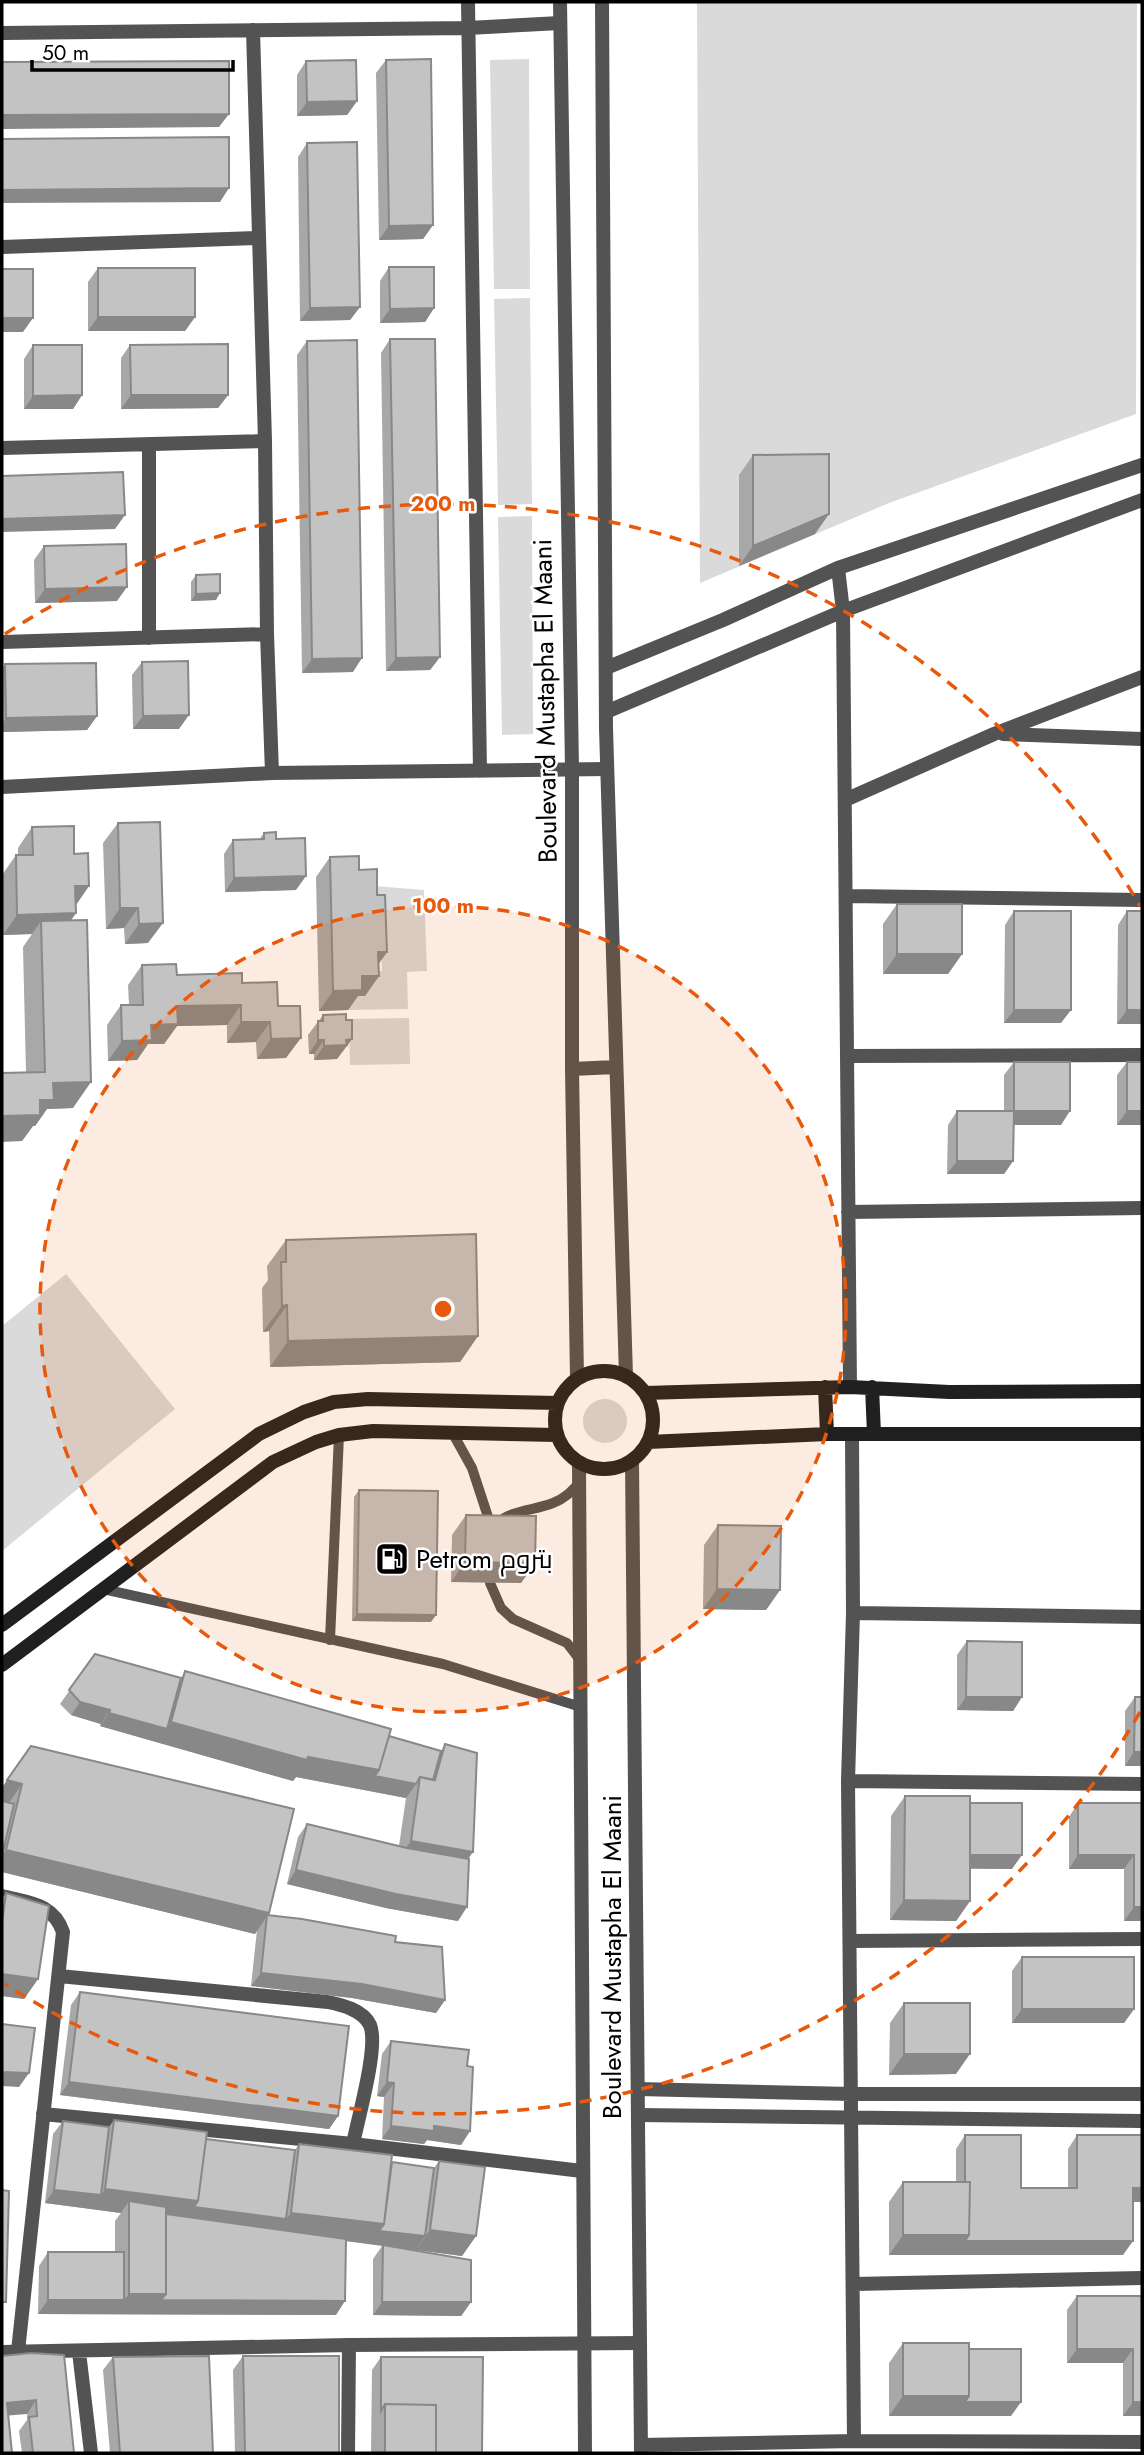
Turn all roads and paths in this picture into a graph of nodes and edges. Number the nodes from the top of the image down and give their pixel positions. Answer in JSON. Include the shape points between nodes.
{"nodes":[{"id":1,"x":468,"y":2,"type":"edge"},
{"id":2,"x":560,"y":2,"type":"edge"},
{"id":3,"x":601,"y":2,"type":"edge"},
{"id":4,"x":560,"y":23,"type":"junction"},
{"id":5,"x":468,"y":28,"type":"junction"},
{"id":6,"x":253,"y":30,"type":"junction"},
{"id":7,"x":2,"y":33,"type":"edge"},
{"id":8,"x":258,"y":238,"type":"junction"},
{"id":9,"x":2,"y":247,"type":"edge"},
{"id":10,"x":265,"y":442,"type":"junction"},
{"id":11,"x":149,"y":444,"type":"junction"},
{"id":12,"x":2,"y":448,"type":"edge"},
{"id":13,"x":1142,"y":465,"type":"edge"},
{"id":14,"x":1142,"y":500,"type":"edge"},
{"id":15,"x":838,"y":568,"type":"junction"},
{"id":16,"x":843,"y":611,"type":"junction"},
{"id":17,"x":267,"y":634,"type":"junction"},
{"id":18,"x":149,"y":638,"type":"junction"},
{"id":19,"x":2,"y":642,"type":"edge"},
{"id":20,"x":606,"y":668,"type":"junction"},
{"id":21,"x":1142,"y":677,"type":"edge"},
{"id":22,"x":606,"y":712,"type":"junction"},
{"id":23,"x":995,"y":734,"type":"junction"},
{"id":24,"x":1142,"y":739,"type":"edge"},
{"id":25,"x":572,"y":769,"type":"junction"},
{"id":26,"x":607,"y":769,"type":"junction"},
{"id":27,"x":480,"y":771,"type":"junction"},
{"id":28,"x":272,"y":773,"type":"junction"},
{"id":29,"x":2,"y":788,"type":"edge"},
{"id":30,"x":845,"y":800,"type":"junction"},
{"id":31,"x":847,"y":895,"type":"junction"},
{"id":32,"x":1142,"y":900,"type":"edge"},
{"id":33,"x":1142,"y":1055,"type":"edge"},
{"id":34,"x":847,"y":1056,"type":"junction"},
{"id":35,"x":615,"y":1068,"type":"junction"},
{"id":36,"x":572,"y":1069,"type":"junction"},
{"id":37,"x":1142,"y":1208,"type":"edge"},
{"id":38,"x":848,"y":1212,"type":"junction"},
{"id":39,"x":626,"y":1376,"type":"junction"},
{"id":40,"x":578,"y":1378,"type":"junction"},
{"id":41,"x":825,"y":1387,"type":"junction"},
{"id":42,"x":850,"y":1387,"type":"junction"},
{"id":43,"x":872,"y":1387,"type":"junction"},
{"id":44,"x":1142,"y":1391,"type":"edge"},
{"id":45,"x":645,"y":1393,"type":"junction"},
{"id":46,"x":558,"y":1403,"type":"junction"},
{"id":47,"x":452,"y":1432,"type":"junction"},
{"id":48,"x":827,"y":1434,"type":"junction"},
{"id":49,"x":852,"y":1434,"type":"junction"},
{"id":50,"x":874,"y":1434,"type":"junction"},
{"id":51,"x":1142,"y":1434,"type":"edge"},
{"id":52,"x":339,"y":1435,"type":"junction"},
{"id":53,"x":557,"y":1436,"type":"junction"},
{"id":54,"x":648,"y":1442,"type":"junction"},
{"id":55,"x":632,"y":1460,"type":"junction"},
{"id":56,"x":579,"y":1463,"type":"junction"},
{"id":57,"x":579,"y":1483,"type":"junction"},
{"id":58,"x":490,"y":1583,"type":"edge"},
{"id":59,"x":103,"y":1589,"type":"junction"},
{"id":60,"x":853,"y":1613,"type":"junction"},
{"id":61,"x":1142,"y":1617,"type":"edge"},
{"id":62,"x":2,"y":1625,"type":"edge"},
{"id":63,"x":330,"y":1640,"type":"junction"},
{"id":64,"x":580,"y":1660,"type":"junction"},
{"id":65,"x":2,"y":1665,"type":"edge"},
{"id":66,"x":581,"y":1707,"type":"junction"},
{"id":67,"x":848,"y":1781,"type":"junction"},
{"id":68,"x":1142,"y":1784,"type":"edge"},
{"id":69,"x":2,"y":1896,"type":"edge"},
{"id":70,"x":1142,"y":1939,"type":"edge"},
{"id":71,"x":850,"y":1941,"type":"junction"},
{"id":72,"x":59,"y":1976,"type":"junction"},
{"id":73,"x":638,"y":2089,"type":"junction"},
{"id":74,"x":852,"y":2094,"type":"junction"},
{"id":75,"x":1142,"y":2094,"type":"edge"},
{"id":76,"x":43,"y":2114,"type":"junction"},
{"id":77,"x":638,"y":2115,"type":"junction"},
{"id":78,"x":852,"y":2118,"type":"junction"},
{"id":79,"x":1142,"y":2121,"type":"edge"},
{"id":80,"x":353,"y":2144,"type":"junction"},
{"id":81,"x":582,"y":2171,"type":"junction"},
{"id":82,"x":1142,"y":2278,"type":"edge"},
{"id":83,"x":854,"y":2284,"type":"junction"},
{"id":84,"x":583,"y":2343,"type":"junction"},
{"id":85,"x":640,"y":2343,"type":"junction"},
{"id":86,"x":349,"y":2345,"type":"junction"},
{"id":87,"x":18,"y":2351,"type":"junction"},
{"id":88,"x":79,"y":2351,"type":"junction"},
{"id":89,"x":2,"y":2352,"type":"edge"},
{"id":90,"x":854,"y":2441,"type":"junction"},
{"id":91,"x":1142,"y":2442,"type":"edge"},
{"id":92,"x":641,"y":2449,"type":"edge"},
{"id":93,"x":91,"y":2453,"type":"edge"},
{"id":94,"x":348,"y":2453,"type":"edge"},
{"id":95,"x":585,"y":2453,"type":"edge"}],
"edges":[{"from":1,"to":5,"type":"street"},
{"from":2,"to":4,"type":"street","name":"Boulevard Mustapha El Maani"},
{"from":3,"to":20,"type":"street"},
{"from":4,"to":5,"type":"street"},
{"from":4,"to":25,"type":"street","name":"Boulevard Mustapha El Maani"},
{"from":5,"to":6,"type":"street"},
{"from":5,"to":27,"type":"street"},
{"from":6,"to":7,"type":"street"},
{"from":6,"to":8,"type":"street"},
{"from":8,"to":9,"type":"street"},
{"from":8,"to":10,"type":"street"},
{"from":10,"to":11,"type":"street"},
{"from":10,"to":17,"type":"street"},
{"from":11,"to":12,"type":"street"},
{"from":11,"to":18,"type":"street"},
{"from":13,"to":15,"type":"street"},
{"from":14,"to":16,"type":"street"},
{"from":15,"to":16,"type":"street"},
{"from":15,"to":20,"type":"street"},
{"from":16,"to":22,"type":"street"},
{"from":16,"to":30,"type":"street"},
{"from":17,"to":18,"type":"street"},
{"from":17,"to":28,"type":"street"},
{"from":18,"to":19,"type":"street"},
{"from":20,"to":22,"type":"street"},
{"from":21,"to":23,"type":"street"},
{"from":22,"to":26,"type":"street"},
{"from":23,"to":24,"type":"street"},
{"from":23,"to":30,"type":"street"},
{"from":25,"to":26,"type":"street"},
{"from":25,"to":27,"type":"street"},
{"from":25,"to":36,"type":"street","name":"Boulevard Mustapha El Maani"},
{"from":26,"to":35,"type":"street"},
{"from":27,"to":28,"type":"street"},
{"from":28,"to":29,"type":"street"},
{"from":30,"to":31,"type":"street"},
{"from":31,"to":32,"type":"street"},
{"from":31,"to":34,"type":"street"},
{"from":33,"to":34,"type":"street"},
{"from":34,"to":38,"type":"street"},
{"from":35,"to":36,"type":"street"},
{"from":35,"to":39,"type":"street"},
{"from":36,"to":40,"type":"street","name":"Boulevard Mustapha El Maani"},
{"from":37,"to":38,"type":"street"},
{"from":38,"to":42,"type":"street"},
{"from":39,"to":40,"type":"main road","via":[[601,1371]]},
{"from":39,"to":45,"type":"main road"},
{"from":40,"to":46,"type":"main road"},
{"from":41,"to":42,"type":"main road"},
{"from":41,"to":45,"type":"main road"},
{"from":41,"to":48,"type":"main road"},
{"from":42,"to":43,"type":"main road"},
{"from":43,"to":44,"type":"main road","via":[[949,1392]]},
{"from":43,"to":50,"type":"main road"},
{"from":45,"to":54,"type":"main road","via":[[653,1412]]},
{"from":46,"to":53,"type":"main road"},
{"from":46,"to":62,"type":"main road","via":[[369,1399],[334,1402],[304,1412],[259,1434]]},
{"from":47,"to":52,"type":"main road"},
{"from":47,"to":53,"type":"main road"},
{"from":47,"to":57,"type":"lane","via":[[472,1468],[491,1532],[505,1516],[552,1504]]},
{"from":48,"to":49,"type":"main road"},
{"from":48,"to":54,"type":"main road"},
{"from":49,"to":50,"type":"main road"},
{"from":49,"to":60,"type":"street"},
{"from":50,"to":51,"type":"main road"},
{"from":52,"to":59,"type":"main road","via":[[273,1462]]},
{"from":52,"to":63,"type":"lane"},
{"from":53,"to":56,"type":"main road"},
{"from":54,"to":55,"type":"main road"},
{"from":55,"to":56,"type":"main road","via":[[606,1470]]},
{"from":55,"to":73,"type":"street","name":"Boulevard Mustapha El Maani"},
{"from":56,"to":57,"type":"street","name":"Boulevard Mustapha El Maani"},
{"from":57,"to":64,"type":"street","name":"Boulevard Mustapha El Maani"},
{"from":58,"to":64,"type":"lane","via":[[501,1608],[513,1619],[567,1643]]},
{"from":59,"to":63,"type":"lane"},
{"from":59,"to":65,"type":"main road"},
{"from":60,"to":61,"type":"street"},
{"from":60,"to":67,"type":"street"},
{"from":63,"to":66,"type":"lane","via":[[443,1664]]},
{"from":64,"to":66,"type":"street","name":"Boulevard Mustapha El Maani"},
{"from":66,"to":81,"type":"street","name":"Boulevard Mustapha El Maani"},
{"from":67,"to":68,"type":"street"},
{"from":67,"to":71,"type":"street"},
{"from":69,"to":72,"type":"street","via":[[48,1909],[58,1918],[63,1931]]},
{"from":70,"to":71,"type":"street"},
{"from":71,"to":74,"type":"street"},
{"from":72,"to":76,"type":"street"},
{"from":72,"to":80,"type":"street","via":[[346,2006],[369,2024],[373,2046]]},
{"from":73,"to":74,"type":"street"},
{"from":73,"to":77,"type":"street","name":"Boulevard Mustapha El Maani"},
{"from":74,"to":75,"type":"street"},
{"from":74,"to":78,"type":"street"},
{"from":76,"to":80,"type":"street"},
{"from":76,"to":87,"type":"street"},
{"from":77,"to":78,"type":"street"},
{"from":77,"to":85,"type":"street","name":"Boulevard Mustapha El Maani"},
{"from":78,"to":79,"type":"street"},
{"from":78,"to":83,"type":"street"},
{"from":80,"to":81,"type":"street"},
{"from":81,"to":84,"type":"street","name":"Boulevard Mustapha El Maani"},
{"from":82,"to":83,"type":"street"},
{"from":83,"to":90,"type":"street"},
{"from":84,"to":85,"type":"street"},
{"from":84,"to":86,"type":"street"},
{"from":84,"to":95,"type":"street","name":"Boulevard Mustapha El Maani"},
{"from":85,"to":92,"type":"street","name":"Boulevard Mustapha El Maani"},
{"from":86,"to":88,"type":"street"},
{"from":86,"to":94,"type":"street"},
{"from":87,"to":88,"type":"street"},
{"from":87,"to":89,"type":"street"},
{"from":88,"to":93,"type":"street"},
{"from":90,"to":91,"type":"street"},
{"from":90,"to":92,"type":"street"}]}
